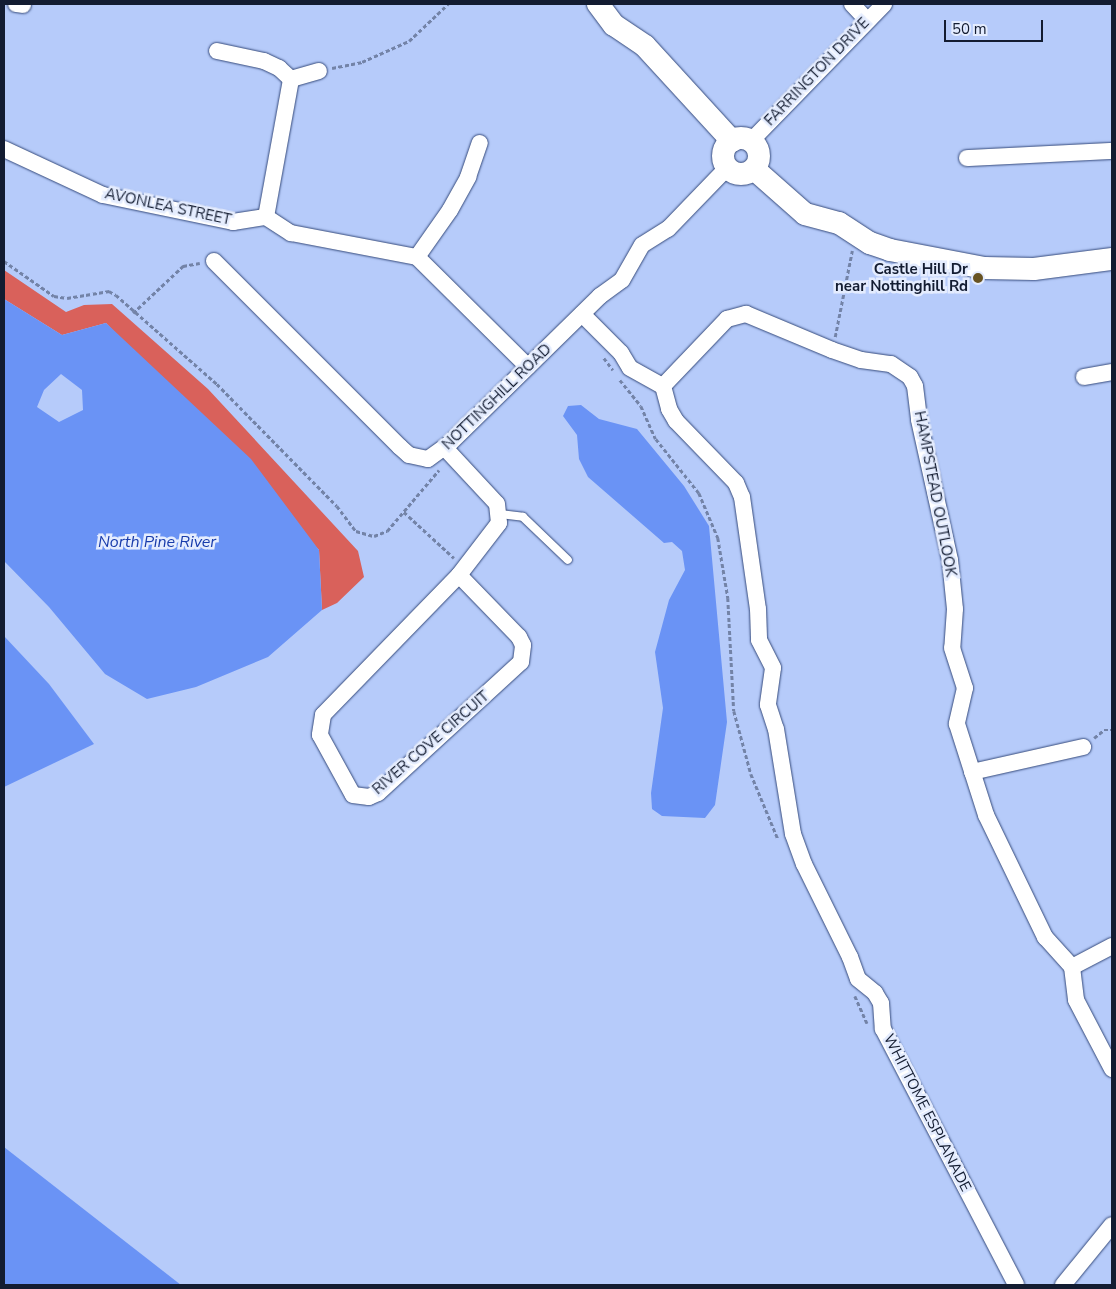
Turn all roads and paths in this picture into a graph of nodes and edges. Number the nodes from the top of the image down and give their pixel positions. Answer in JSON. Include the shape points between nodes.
{"nodes":[{"id":1,"x":448,"y":4,"type":"edge"},
{"id":2,"x":598,"y":4,"type":"edge"},
{"id":3,"x":852,"y":4,"type":"edge"},
{"id":4,"x":884,"y":4,"type":"edge"},
{"id":5,"x":866,"y":19,"type":"junction"},
{"id":6,"x":217,"y":51,"type":"dead end"},
{"id":7,"x":319,"y":71,"type":"joint"},
{"id":8,"x":291,"y":79,"type":"junction"},
{"id":9,"x":741,"y":141,"type":"junction"},
{"id":10,"x":480,"y":143,"type":"dead end"},
{"id":11,"x":4,"y":149,"type":"edge"},
{"id":12,"x":1112,"y":151,"type":"edge"},
{"id":13,"x":967,"y":158,"type":"dead end"},
{"id":14,"x":727,"y":168,"type":"junction"},
{"id":15,"x":754,"y":169,"type":"junction"},
{"id":16,"x":266,"y":217,"type":"junction"},
{"id":17,"x":855,"y":234,"type":"junction"},
{"id":18,"x":417,"y":257,"type":"junction"},
{"id":19,"x":1112,"y":259,"type":"edge"},
{"id":20,"x":4,"y":261,"type":"edge"},
{"id":21,"x":214,"y":261,"type":"joint"},
{"id":22,"x":133,"y":312,"type":"junction"},
{"id":23,"x":582,"y":314,"type":"junction"},
{"id":24,"x":832,"y":350,"type":"junction"},
{"id":25,"x":599,"y":352,"type":"dead end"},
{"id":26,"x":528,"y":367,"type":"junction"},
{"id":27,"x":614,"y":372,"type":"dead end"},
{"id":28,"x":1112,"y":372,"type":"edge"},
{"id":29,"x":1084,"y":377,"type":"dead end"},
{"id":30,"x":619,"y":378,"type":"dead end"},
{"id":31,"x":663,"y":386,"type":"junction"},
{"id":32,"x":449,"y":452,"type":"junction"},
{"id":33,"x":404,"y":512,"type":"junction"},
{"id":34,"x":500,"y":514,"type":"junction"},
{"id":35,"x":461,"y":559,"type":"junction"},
{"id":36,"x":568,"y":560,"type":"dead end"},
{"id":37,"x":453,"y":570,"type":"junction"},
{"id":38,"x":1112,"y":730,"type":"edge"},
{"id":39,"x":1083,"y":747,"type":"joint"},
{"id":40,"x":972,"y":772,"type":"junction"},
{"id":41,"x":780,"y":842,"type":"dead end"},
{"id":42,"x":1112,"y":946,"type":"edge"},
{"id":43,"x":1072,"y":967,"type":"junction"},
{"id":44,"x":854,"y":994,"type":"dead end"},
{"id":45,"x":870,"y":1029,"type":"dead end"},
{"id":46,"x":1112,"y":1069,"type":"edge"},
{"id":47,"x":1112,"y":1225,"type":"edge"},
{"id":48,"x":1014,"y":1284,"type":"edge"},
{"id":49,"x":1063,"y":1285,"type":"edge"}],
"edges":[{"from":1,"to":7,"type":"path","via":[[409,41],[362,62]]},
{"from":2,"to":9,"type":"street","via":[[614,25],[645,46]]},
{"from":3,"to":5,"type":"street"},
{"from":4,"to":5,"type":"street","name":"FARRINGTON DRIVE"},
{"from":5,"to":9,"type":"street","name":"FARRINGTON DRIVE"},
{"from":6,"to":8,"type":"street","via":[[264,61]]},
{"from":7,"to":8,"type":"street"},
{"from":8,"to":16,"type":"street"},
{"from":9,"to":14,"type":"street","via":[[723,156]]},
{"from":9,"to":15,"type":"street","via":[[759,154]]},
{"from":10,"to":18,"type":"street","via":[[455,202]]},
{"from":11,"to":16,"type":"street","name":"AVONLEA STREET","via":[[103,195],[234,222]]},
{"from":12,"to":13,"type":"street"},
{"from":14,"to":15,"type":"street","via":[[737,174]]},
{"from":14,"to":23,"type":"street","name":"NOTTINGHILL ROAD","via":[[668,229],[642,245],[622,280]]},
{"from":15,"to":17,"type":"street","via":[[805,214],[839,223]]},
{"from":16,"to":18,"type":"street","via":[[291,233]]},
{"from":17,"to":19,"type":"street","via":[[890,250],[984,268],[1043,268]]},
{"from":17,"to":24,"type":"path"},
{"from":18,"to":26,"type":"street"},
{"from":20,"to":22,"type":"path","via":[[54,296],[67,298],[109,290]]},
{"from":21,"to":22,"type":"path","via":[[183,266]]},
{"from":21,"to":32,"type":"street","name":"NOTTINGHILL ROAD","via":[[409,456],[428,459]]},
{"from":22,"to":33,"type":"path","via":[[217,384],[337,506],[356,531],[374,536],[387,531]]},
{"from":23,"to":26,"type":"street","name":"NOTTINGHILL ROAD"},
{"from":23,"to":31,"type":"street","via":[[621,353],[630,368]]},
{"from":24,"to":31,"type":"street","name":"HAMPSTEAD OUTLOOK","via":[[755,316],[736,315],[727,319]]},
{"from":24,"to":40,"type":"street","name":"HAMPSTEAD OUTLOOK","via":[[891,364],[902,369],[915,386],[919,420],[950,560],[955,609],[952,648],[965,688],[958,724]]},
{"from":25,"to":27,"type":"path"},
{"from":26,"to":32,"type":"street","name":"NOTTINGHILL ROAD"},
{"from":28,"to":29,"type":"street"},
{"from":30,"to":41,"type":"path","via":[[641,406],[656,439],[699,493],[718,538],[728,598],[734,711],[750,774]]},
{"from":31,"to":48,"type":"street","name":"WHITTOME ESPLANADE","via":[[676,421],[736,483],[742,497],[757,600],[759,640],[773,668],[768,705],[776,729],[788,815],[804,864],[850,956],[858,979],[875,993],[881,1003],[883,1029]]},
{"from":32,"to":33,"type":"path"},
{"from":32,"to":34,"type":"street","via":[[497,504]]},
{"from":33,"to":35,"type":"path"},
{"from":34,"to":35,"type":"street","name":"RIVER COVE CIRCUIT","via":[[499,523]]},
{"from":34,"to":36,"type":"lane","via":[[523,517]]},
{"from":35,"to":37,"type":"street","name":"RIVER COVE CIRCUIT"},
{"from":35,"to":37,"type":"path"},
{"from":37,"to":37,"type":"street","name":"RIVER COVE CIRCUIT","via":[[323,715],[320,735],[353,795],[369,797],[378,793],[521,662],[519,637]]},
{"from":38,"to":39,"type":"path","via":[[1104,730]]},
{"from":39,"to":40,"type":"street"},
{"from":40,"to":43,"type":"street","name":"HAMPSTEAD OUTLOOK","via":[[986,815],[1044,937]]},
{"from":42,"to":43,"type":"street"},
{"from":43,"to":46,"type":"street","via":[[1076,1000]]},
{"from":44,"to":45,"type":"path"},
{"from":47,"to":49,"type":"street"}]}
